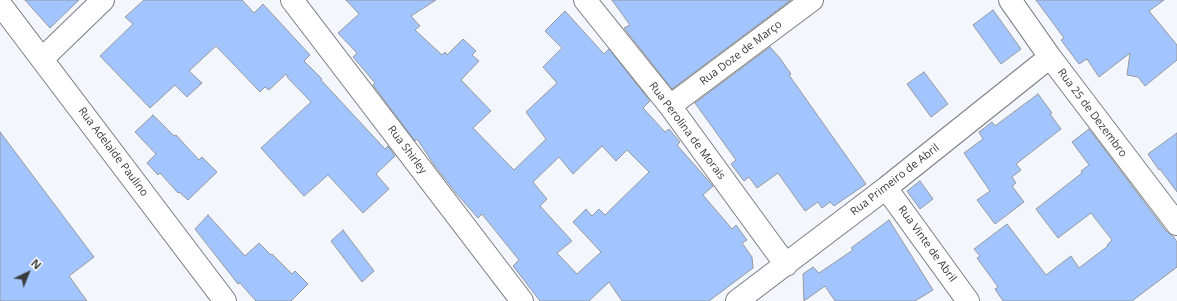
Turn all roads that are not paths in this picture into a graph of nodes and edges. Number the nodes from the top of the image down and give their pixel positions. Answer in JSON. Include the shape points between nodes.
{"nodes":[{"id":1,"x":102,"y":0,"type":"edge"},
{"id":2,"x":292,"y":0,"type":"edge"},
{"id":3,"x":585,"y":0,"type":"edge"},
{"id":4,"x":812,"y":0,"type":"edge"},
{"id":5,"x":1010,"y":0,"type":"edge"},
{"id":6,"x":0,"y":4,"type":"edge"},
{"id":7,"x":1050,"y":57,"type":"junction"},
{"id":8,"x":42,"y":59,"type":"junction"},
{"id":9,"x":670,"y":106,"type":"junction"},
{"id":10,"x":886,"y":188,"type":"junction"},
{"id":11,"x":1177,"y":224,"type":"edge"},
{"id":12,"x":786,"y":265,"type":"junction"},
{"id":13,"x":225,"y":301,"type":"edge"},
{"id":14,"x":522,"y":301,"type":"edge"},
{"id":15,"x":737,"y":301,"type":"edge"},
{"id":16,"x":968,"y":301,"type":"edge"}],
"edges":[{"from":1,"to":8,"type":"street"},
{"from":2,"to":14,"type":"street","name":"Rua Shirley"},
{"from":3,"to":9,"type":"street","name":"Rua Perolina de Morais"},
{"from":4,"to":9,"type":"street","name":"Rua Doze de Março"},
{"from":5,"to":7,"type":"street","name":"Rua 25 de Dezembro"},
{"from":6,"to":8,"type":"street","name":"Rua Adelaide Paulino"},
{"from":7,"to":10,"type":"street","name":"Rua Primeiro de Abril"},
{"from":7,"to":11,"type":"street","name":"Rua 25 de Dezembro"},
{"from":8,"to":13,"type":"street","name":"Rua Adelaide Paulino"},
{"from":9,"to":12,"type":"street","name":"Rua Perolina de Morais"},
{"from":10,"to":12,"type":"street","name":"Rua Primeiro de Abril"},
{"from":10,"to":16,"type":"street","name":"Rua Vinte de Abril"},
{"from":12,"to":15,"type":"street","name":"Rua Primeiro de Abril"}]}
